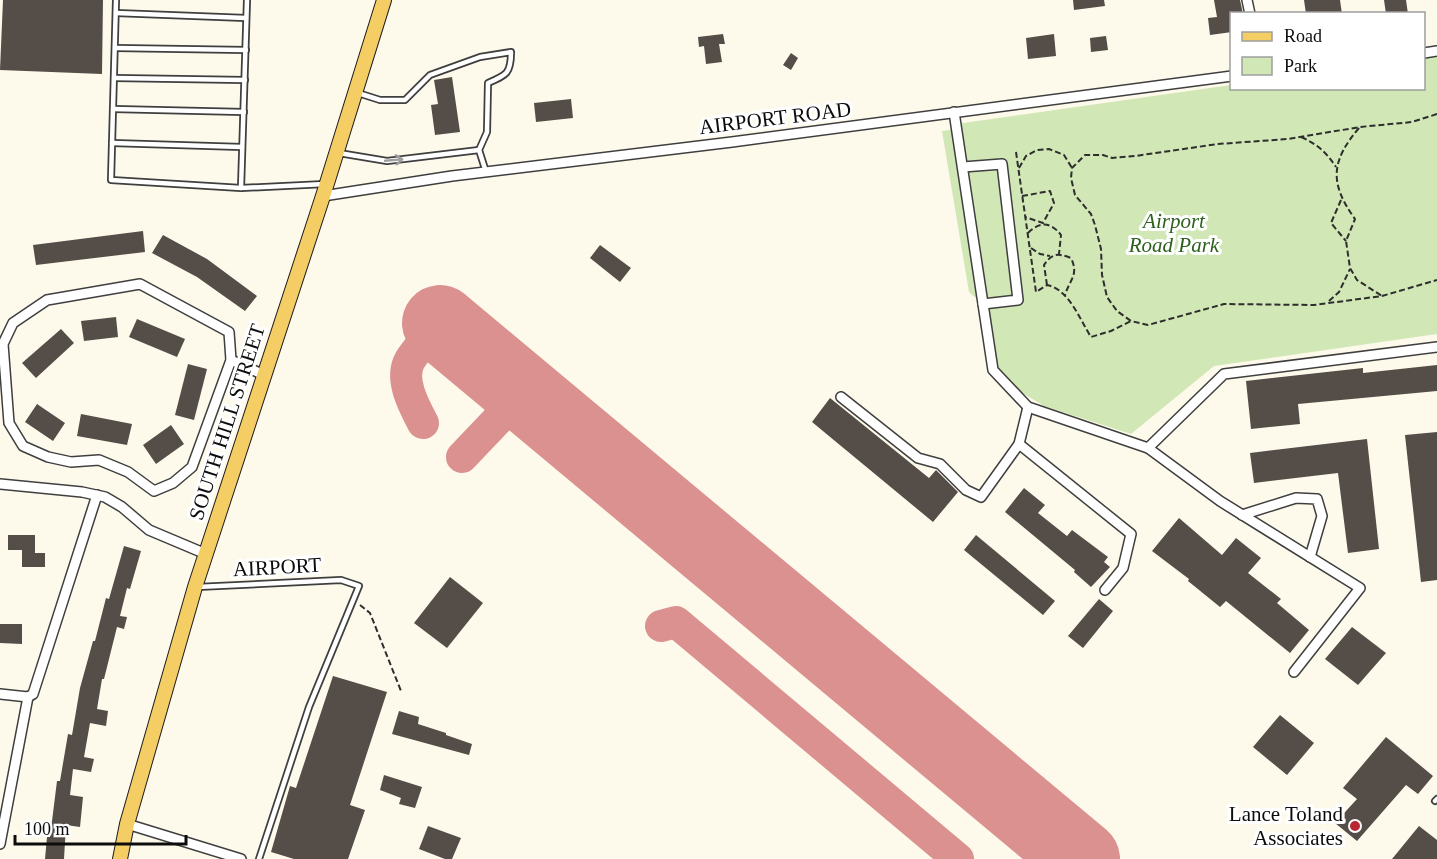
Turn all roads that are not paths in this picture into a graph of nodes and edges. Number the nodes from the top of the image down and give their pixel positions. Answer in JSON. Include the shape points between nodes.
{"nodes":[{"id":1,"x":116,"y":0,"type":"edge"},
{"id":2,"x":247,"y":0,"type":"edge"},
{"id":3,"x":384,"y":0,"type":"edge"},
{"id":4,"x":116,"y":13,"type":"junction"},
{"id":5,"x":246,"y":18,"type":"junction"},
{"id":6,"x":115,"y":48,"type":"junction"},
{"id":7,"x":246,"y":50,"type":"junction"},
{"id":8,"x":1230,"y":76,"type":"edge"},
{"id":9,"x":114,"y":78,"type":"junction"},
{"id":10,"x":245,"y":80,"type":"junction"},
{"id":11,"x":356,"y":92,"type":"junction"},
{"id":12,"x":113,"y":109,"type":"junction"},
{"id":13,"x":244,"y":112,"type":"junction"},
{"id":14,"x":954,"y":112,"type":"junction"},
{"id":15,"x":112,"y":143,"type":"junction"},
{"id":16,"x":243,"y":147,"type":"junction"},
{"id":17,"x":479,"y":150,"type":"junction"},
{"id":18,"x":337,"y":153,"type":"junction"},
{"id":19,"x":963,"y":167,"type":"junction"},
{"id":20,"x":486,"y":172,"type":"junction"},
{"id":21,"x":241,"y":188,"type":"junction"},
{"id":22,"x":325,"y":190,"type":"junction"},
{"id":23,"x":983,"y":304,"type":"junction"},
{"id":24,"x":1437,"y":347,"type":"edge"},
{"id":25,"x":231,"y":360,"type":"junction"},
{"id":26,"x":264,"y":375,"type":"junction"},
{"id":27,"x":841,"y":397,"type":"dead end"},
{"id":28,"x":1028,"y":407,"type":"junction"},
{"id":29,"x":1019,"y":444,"type":"junction"},
{"id":30,"x":1148,"y":448,"type":"junction"},
{"id":31,"x":0,"y":483,"type":"edge"},
{"id":32,"x":97,"y":495,"type":"junction"},
{"id":33,"x":1242,"y":515,"type":"junction"},
{"id":34,"x":206,"y":554,"type":"junction"},
{"id":35,"x":1310,"y":557,"type":"junction"},
{"id":36,"x":195,"y":587,"type":"junction"},
{"id":37,"x":1105,"y":591,"type":"dead end"},
{"id":38,"x":1294,"y":672,"type":"dead end"},
{"id":39,"x":0,"y":694,"type":"edge"},
{"id":40,"x":28,"y":697,"type":"junction"},
{"id":41,"x":127,"y":824,"type":"junction"},
{"id":42,"x":0,"y":844,"type":"edge"},
{"id":43,"x":120,"y":859,"type":"edge"},
{"id":44,"x":241,"y":859,"type":"edge"},
{"id":45,"x":260,"y":859,"type":"edge"}],
"edges":[{"from":1,"to":4,"type":"lane"},
{"from":2,"to":5,"type":"lane"},
{"from":3,"to":11,"type":"main road","name":"SOUTH HILL STREET"},
{"from":4,"to":5,"type":"lane"},
{"from":4,"to":6,"type":"lane"},
{"from":5,"to":7,"type":"lane"},
{"from":6,"to":7,"type":"lane"},
{"from":6,"to":9,"type":"lane"},
{"from":7,"to":10,"type":"lane"},
{"from":8,"to":14,"type":"street","name":"AIRPORT ROAD"},
{"from":9,"to":10,"type":"lane"},
{"from":9,"to":12,"type":"lane"},
{"from":10,"to":13,"type":"lane"},
{"from":11,"to":17,"type":"lane","via":[[380,100],[405,100],[430,75],[480,57],[511,52],[506,75],[488,83],[487,132]]},
{"from":11,"to":18,"type":"main road","name":"SOUTH HILL STREET"},
{"from":12,"to":13,"type":"lane"},
{"from":12,"to":15,"type":"lane"},
{"from":13,"to":16,"type":"lane"},
{"from":14,"to":19,"type":"street"},
{"from":14,"to":20,"type":"street","name":"AIRPORT ROAD"},
{"from":15,"to":16,"type":"lane"},
{"from":15,"to":21,"type":"lane","via":[[111,180]]},
{"from":16,"to":21,"type":"lane"},
{"from":18,"to":17,"type":"lane","one_way":true,"via":[[387,161]]},
{"from":17,"to":20,"type":"lane"},
{"from":18,"to":22,"type":"main road","name":"SOUTH HILL STREET"},
{"from":19,"to":23,"type":"street"},
{"from":19,"to":23,"type":"street","via":[[1002,164],[1018,300]]},
{"from":20,"to":22,"type":"street","name":"AIRPORT ROAD"},
{"from":21,"to":22,"type":"lane"},
{"from":22,"to":26,"type":"main road","name":"SOUTH HILL STREET"},
{"from":23,"to":28,"type":"street","via":[[993,370]]},
{"from":24,"to":30,"type":"street","via":[[1224,374]]},
{"from":25,"to":25,"type":"street","via":[[229,332],[140,284],[47,300],[13,323],[3,344],[9,423],[23,446],[71,462],[99,460],[128,472],[154,491],[173,483],[192,467]]},
{"from":25,"to":26,"type":"street"},
{"from":26,"to":34,"type":"main road","name":"SOUTH HILL STREET"},
{"from":27,"to":29,"type":"street","via":[[918,459],[940,464],[966,490],[981,497]]},
{"from":28,"to":29,"type":"street"},
{"from":28,"to":30,"type":"street"},
{"from":29,"to":37,"type":"street","via":[[1131,534],[1122,568]]},
{"from":30,"to":33,"type":"street"},
{"from":31,"to":32,"type":"street"},
{"from":32,"to":34,"type":"street","via":[[122,507],[149,530]]},
{"from":32,"to":40,"type":"street","via":[[33,694]]},
{"from":33,"to":35,"type":"street"},
{"from":33,"to":35,"type":"street","via":[[1296,498],[1317,499],[1322,516]]},
{"from":34,"to":36,"type":"main road","name":"SOUTH HILL STREET"},
{"from":35,"to":38,"type":"street","via":[[1360,588]]},
{"from":36,"to":41,"type":"main road","name":"SOUTH HILL STREET"},
{"from":36,"to":45,"type":"lane","name":"AIRPORT","via":[[341,580],[359,586],[309,707]]},
{"from":39,"to":40,"type":"street"},
{"from":40,"to":42,"type":"street"},
{"from":41,"to":43,"type":"main road","name":"SOUTH HILL STREET"},
{"from":41,"to":44,"type":"street"}]}
